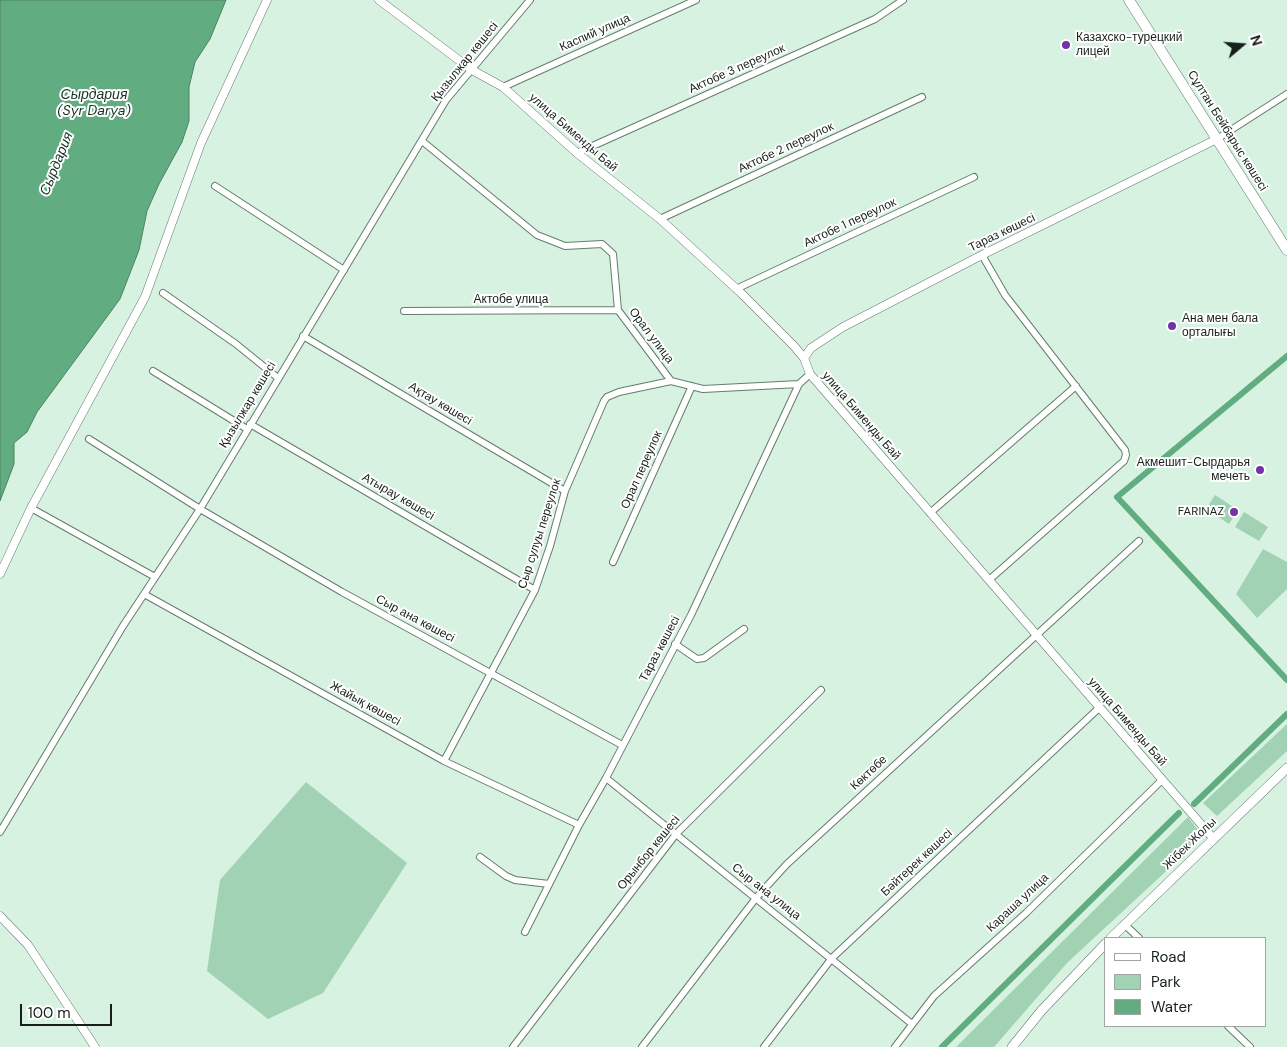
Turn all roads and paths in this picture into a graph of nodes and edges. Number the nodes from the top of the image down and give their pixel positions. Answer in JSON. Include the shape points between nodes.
{"nodes":[{"id":1,"x":267,"y":0,"type":"edge"},
{"id":2,"x":379,"y":0,"type":"edge"},
{"id":3,"x":530,"y":0,"type":"edge"},
{"id":4,"x":696,"y":0,"type":"edge"},
{"id":5,"x":903,"y":0,"type":"edge"},
{"id":6,"x":1130,"y":0,"type":"edge"},
{"id":7,"x":472,"y":70,"type":"junction"},
{"id":8,"x":503,"y":87,"type":"junction"},
{"id":9,"x":1287,"y":94,"type":"edge"},
{"id":10,"x":922,"y":96,"type":"dead end"},
{"id":11,"x":1217,"y":139,"type":"junction"},
{"id":12,"x":422,"y":141,"type":"junction"},
{"id":13,"x":577,"y":153,"type":"junction"},
{"id":14,"x":974,"y":177,"type":"dead end"},
{"id":15,"x":216,"y":186,"type":"dead end"},
{"id":16,"x":660,"y":219,"type":"junction"},
{"id":17,"x":1287,"y":250,"type":"edge"},
{"id":18,"x":982,"y":255,"type":"junction"},
{"id":19,"x":344,"y":270,"type":"junction"},
{"id":20,"x":736,"y":289,"type":"junction"},
{"id":21,"x":163,"y":293,"type":"dead end"},
{"id":22,"x":618,"y":310,"type":"junction"},
{"id":23,"x":404,"y":311,"type":"dead end"},
{"id":24,"x":303,"y":336,"type":"junction"},
{"id":25,"x":804,"y":358,"type":"junction"},
{"id":26,"x":153,"y":371,"type":"dead end"},
{"id":27,"x":810,"y":374,"type":"junction"},
{"id":28,"x":278,"y":378,"type":"junction"},
{"id":29,"x":671,"y":381,"type":"junction"},
{"id":30,"x":799,"y":384,"type":"junction"},
{"id":31,"x":692,"y":386,"type":"junction"},
{"id":32,"x":1076,"y":386,"type":"junction"},
{"id":33,"x":248,"y":427,"type":"junction"},
{"id":34,"x":89,"y":439,"type":"dead end"},
{"id":35,"x":565,"y":491,"type":"junction"},
{"id":36,"x":31,"y":508,"type":"junction"},
{"id":37,"x":200,"y":509,"type":"junction"},
{"id":38,"x":930,"y":513,"type":"junction"},
{"id":39,"x":1138,"y":541,"type":"dead end"},
{"id":40,"x":613,"y":562,"type":"dead end"},
{"id":41,"x":0,"y":574,"type":"edge"},
{"id":42,"x":154,"y":577,"type":"junction"},
{"id":43,"x":989,"y":580,"type":"junction"},
{"id":44,"x":535,"y":590,"type":"junction"},
{"id":45,"x":144,"y":594,"type":"junction"},
{"id":46,"x":744,"y":630,"type":"dead end"},
{"id":47,"x":1035,"y":634,"type":"junction"},
{"id":48,"x":676,"y":644,"type":"junction"},
{"id":49,"x":490,"y":672,"type":"junction"},
{"id":50,"x":821,"y":690,"type":"dead end"},
{"id":51,"x":1099,"y":708,"type":"junction"},
{"id":52,"x":622,"y":745,"type":"junction"},
{"id":53,"x":444,"y":761,"type":"junction"},
{"id":54,"x":1287,"y":768,"type":"edge"},
{"id":55,"x":606,"y":778,"type":"junction"},
{"id":56,"x":1162,"y":780,"type":"junction"},
{"id":57,"x":579,"y":825,"type":"junction"},
{"id":58,"x":0,"y":832,"type":"edge"},
{"id":59,"x":676,"y":834,"type":"junction"},
{"id":60,"x":1213,"y":838,"type":"junction"},
{"id":61,"x":480,"y":857,"type":"dead end"},
{"id":62,"x":549,"y":884,"type":"junction"},
{"id":63,"x":756,"y":898,"type":"junction"},
{"id":64,"x":0,"y":916,"type":"edge"},
{"id":65,"x":1124,"y":924,"type":"junction"},
{"id":66,"x":525,"y":932,"type":"dead end"},
{"id":67,"x":1112,"y":937,"type":"edge"},
{"id":68,"x":1138,"y":937,"type":"edge"},
{"id":69,"x":1104,"y":946,"type":"edge"},
{"id":70,"x":832,"y":958,"type":"junction"},
{"id":71,"x":912,"y":1024,"type":"junction"},
{"id":72,"x":1229,"y":1027,"type":"edge"},
{"id":73,"x":95,"y":1047,"type":"edge"},
{"id":74,"x":513,"y":1047,"type":"edge"},
{"id":75,"x":642,"y":1047,"type":"edge"},
{"id":76,"x":764,"y":1047,"type":"edge"},
{"id":77,"x":895,"y":1047,"type":"edge"},
{"id":78,"x":1012,"y":1047,"type":"edge"},
{"id":79,"x":1250,"y":1047,"type":"edge"}],
"edges":[{"from":1,"to":36,"type":"street","via":[[201,143],[148,290]]},
{"from":2,"to":7,"type":"street","name":"улица Бименды Бай"},
{"from":3,"to":7,"type":"street","name":"Қызылжар көшесі"},
{"from":4,"to":8,"type":"street","name":"Каспий улица"},
{"from":5,"to":13,"type":"street","name":"Актобе 3 переулок","via":[[875,19]]},
{"from":6,"to":11,"type":"main road","name":"Сұлтан Бейбарыс көшесі"},
{"from":7,"to":8,"type":"street","name":"улица Бименды Бай"},
{"from":7,"to":12,"type":"street","name":"Қызылжар көшесі","via":[[446,100]]},
{"from":8,"to":13,"type":"street","name":"улица Бименды Бай"},
{"from":9,"to":11,"type":"street"},
{"from":10,"to":16,"type":"street","name":"Актобе 2 переулок"},
{"from":11,"to":17,"type":"main road","name":"Сұлтан Бейбарыс көшесі"},
{"from":11,"to":18,"type":"street","name":"Тараз көшесі"},
{"from":12,"to":19,"type":"street","name":"Қызылжар көшесі"},
{"from":12,"to":22,"type":"street","name":"Орал улица","via":[[537,235],[565,246],[602,244],[613,254]]},
{"from":13,"to":16,"type":"street","name":"улица Бименды Бай"},
{"from":14,"to":20,"type":"street","name":"Актобе 1 переулок"},
{"from":15,"to":19,"type":"street"},
{"from":16,"to":20,"type":"street","name":"улица Бименды Бай"},
{"from":18,"to":25,"type":"street","name":"Тараз көшесі","via":[[843,327],[811,348]]},
{"from":18,"to":32,"type":"street","via":[[1005,295]]},
{"from":19,"to":24,"type":"street","name":"Қызылжар көшесі"},
{"from":20,"to":25,"type":"street","name":"улица Бименды Бай"},
{"from":21,"to":28,"type":"street"},
{"from":22,"to":23,"type":"street","name":"Актобе улица"},
{"from":22,"to":29,"type":"street","name":"Орал улица"},
{"from":24,"to":28,"type":"street","name":"Қызылжар көшесі"},
{"from":24,"to":35,"type":"street","name":"Ақтау көшесі"},
{"from":25,"to":27,"type":"street","name":"улица Бименды Бай"},
{"from":26,"to":33,"type":"street","name":"Атырау көшесі"},
{"from":27,"to":30,"type":"street","name":"Тараз көшесі"},
{"from":27,"to":38,"type":"street","name":"улица Бименды Бай"},
{"from":28,"to":33,"type":"street","name":"Қызылжар көшесі"},
{"from":29,"to":31,"type":"street","name":"Орал улица"},
{"from":29,"to":35,"type":"street","name":"Сыр сулуы переулок","via":[[607,397]]},
{"from":30,"to":31,"type":"street","name":"Орал улица","via":[[704,389]]},
{"from":30,"to":48,"type":"street","name":"Тараз көшесі"},
{"from":31,"to":40,"type":"street","name":"Орал переулок"},
{"from":32,"to":38,"type":"street"},
{"from":32,"to":43,"type":"street","via":[[1125,450],[1124,461]]},
{"from":33,"to":37,"type":"street","name":"Қызылжар көшесі"},
{"from":33,"to":44,"type":"street","name":"Атырау көшесі"},
{"from":34,"to":37,"type":"street","name":"Сыр ана көшесі"},
{"from":35,"to":44,"type":"street","name":"Сыр сулуы переулок"},
{"from":36,"to":41,"type":"street"},
{"from":36,"to":42,"type":"street"},
{"from":37,"to":42,"type":"street","name":"Қызылжар көшесі"},
{"from":37,"to":49,"type":"street","name":"Сыр ана көшесі","via":[[342,592]]},
{"from":38,"to":43,"type":"street","name":"улица Бименды Бай"},
{"from":39,"to":47,"type":"street","name":"Көктөбе"},
{"from":42,"to":45,"type":"street","name":"Қызылжар көшесі"},
{"from":43,"to":47,"type":"street","name":"улица Бименды Бай"},
{"from":44,"to":49,"type":"street","name":"Сыр сулуы переулок"},
{"from":45,"to":53,"type":"street","name":"Жайық көшесі"},
{"from":45,"to":58,"type":"street","name":"Қызылжар көшесі"},
{"from":46,"to":48,"type":"street","via":[[704,658],[698,659]]},
{"from":47,"to":51,"type":"street","name":"улица Бименды Бай"},
{"from":47,"to":63,"type":"street","name":"Көктөбе","via":[[787,864]]},
{"from":48,"to":52,"type":"street","name":"Тараз көшесі"},
{"from":49,"to":52,"type":"street","name":"Сыр ана көшесі"},
{"from":49,"to":53,"type":"street","name":"Сыр сулуы переулок"},
{"from":50,"to":59,"type":"street","name":"Орынбор көшесі"},
{"from":51,"to":56,"type":"street","name":"улица Бименды Бай"},
{"from":51,"to":70,"type":"street","name":"Бәйтерек көшесі"},
{"from":52,"to":55,"type":"street","name":"Тараз көшесі"},
{"from":53,"to":57,"type":"street","name":"Жайық көшесі"},
{"from":54,"to":60,"type":"main road","name":"Жібек Жолы"},
{"from":55,"to":57,"type":"street","name":"Тараз көшесі"},
{"from":55,"to":59,"type":"street","name":"Сыр ана улица"},
{"from":56,"to":60,"type":"street","name":"улица Бименды Бай"},
{"from":56,"to":71,"type":"street","name":"Караша улица","via":[[1026,913],[934,996]]},
{"from":57,"to":62,"type":"street","name":"Тараз көшесі"},
{"from":59,"to":63,"type":"street","name":"Сыр ана улица"},
{"from":59,"to":74,"type":"street","name":"Орынбор көшесі"},
{"from":60,"to":65,"type":"main road","name":"Жібек Жолы"},
{"from":61,"to":62,"type":"street","via":[[515,880]]},
{"from":62,"to":66,"type":"street","name":"Тараз көшесі"},
{"from":63,"to":70,"type":"street","name":"Сыр ана улица"},
{"from":63,"to":75,"type":"street","name":"Көктөбе"},
{"from":64,"to":73,"type":"street","via":[[28,945]]},
{"from":65,"to":67,"type":"main road","name":"Жібек Жолы"},
{"from":65,"to":68,"type":"street"},
{"from":69,"to":78,"type":"main road","via":[[1042,1010]]},
{"from":70,"to":71,"type":"street","name":"Сыр ана улица"},
{"from":70,"to":76,"type":"street","name":"Бәйтерек көшесі"},
{"from":71,"to":77,"type":"street","name":"Караша улица"},
{"from":72,"to":79,"type":"street"}]}
